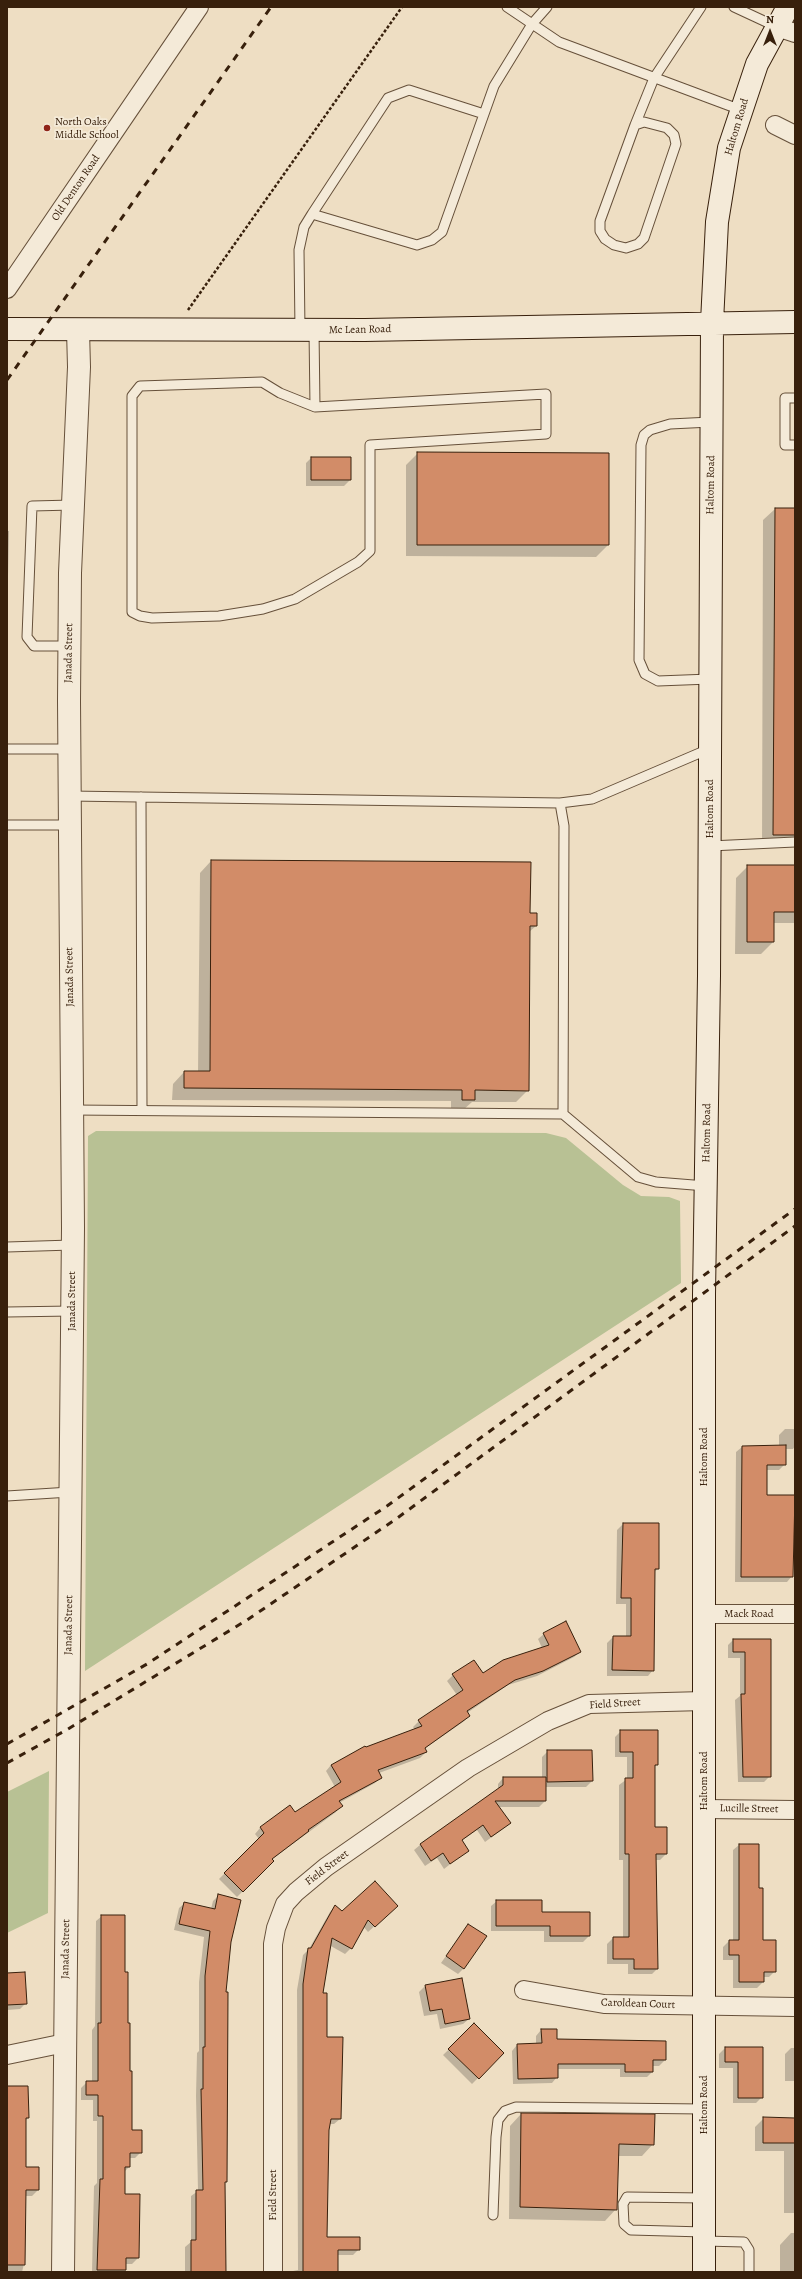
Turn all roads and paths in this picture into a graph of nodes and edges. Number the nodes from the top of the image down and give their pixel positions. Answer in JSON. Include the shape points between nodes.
{"nodes":[{"id":1,"x":402,"y":7,"type":"edge"},
{"id":2,"x":507,"y":7,"type":"edge"},
{"id":3,"x":547,"y":7,"type":"edge"},
{"id":4,"x":701,"y":7,"type":"edge"},
{"id":5,"x":734,"y":7,"type":"edge"},
{"id":6,"x":788,"y":7,"type":"edge"},
{"id":7,"x":193,"y":9,"type":"edge"},
{"id":8,"x":532,"y":24,"type":"junction"},
{"id":9,"x":786,"y":30,"type":"edge"},
{"id":10,"x":654,"y":78,"type":"junction"},
{"id":11,"x":742,"y":110,"type":"junction"},
{"id":12,"x":484,"y":114,"type":"junction"},
{"id":13,"x":635,"y":125,"type":"junction"},
{"id":14,"x":775,"y":125,"type":"dead end"},
{"id":15,"x":795,"y":134,"type":"edge"},
{"id":16,"x":312,"y":214,"type":"junction"},
{"id":17,"x":7,"y":289,"type":"edge"},
{"id":18,"x":712,"y":322,"type":"junction"},
{"id":19,"x":795,"y":322,"type":"edge"},
{"id":20,"x":7,"y":329,"type":"edge"},
{"id":21,"x":78,"y":330,"type":"junction"},
{"id":22,"x":174,"y":330,"type":"junction"},
{"id":23,"x":307,"y":330,"type":"junction"},
{"id":24,"x":795,"y":398,"type":"edge"},
{"id":25,"x":315,"y":407,"type":"junction"},
{"id":26,"x":711,"y":422,"type":"junction"},
{"id":27,"x":795,"y":445,"type":"edge"},
{"id":28,"x":73,"y":505,"type":"junction"},
{"id":29,"x":69,"y":646,"type":"junction"},
{"id":30,"x":710,"y":679,"type":"junction"},
{"id":31,"x":710,"y":748,"type":"junction"},
{"id":32,"x":7,"y":749,"type":"edge"},
{"id":33,"x":69,"y":749,"type":"junction"},
{"id":34,"x":69,"y":796,"type":"junction"},
{"id":35,"x":141,"y":797,"type":"junction"},
{"id":36,"x":560,"y":803,"type":"junction"},
{"id":37,"x":7,"y":825,"type":"edge"},
{"id":38,"x":69,"y":825,"type":"junction"},
{"id":39,"x":795,"y":842,"type":"edge"},
{"id":40,"x":710,"y":846,"type":"junction"},
{"id":41,"x":72,"y":1110,"type":"junction"},
{"id":42,"x":142,"y":1110,"type":"junction"},
{"id":43,"x":563,"y":1114,"type":"junction"},
{"id":44,"x":706,"y":1186,"type":"junction"},
{"id":45,"x":72,"y":1245,"type":"junction"},
{"id":46,"x":7,"y":1247,"type":"edge"},
{"id":47,"x":7,"y":1312,"type":"edge"},
{"id":48,"x":72,"y":1312,"type":"junction"},
{"id":49,"x":70,"y":1492,"type":"junction"},
{"id":50,"x":7,"y":1496,"type":"edge"},
{"id":51,"x":704,"y":1614,"type":"junction"},
{"id":52,"x":795,"y":1614,"type":"edge"},
{"id":53,"x":704,"y":1701,"type":"junction"},
{"id":54,"x":704,"y":1809,"type":"junction"},
{"id":55,"x":795,"y":1810,"type":"edge"},
{"id":56,"x":524,"y":1990,"type":"dead end"},
{"id":57,"x":705,"y":2006,"type":"junction"},
{"id":58,"x":795,"y":2007,"type":"edge"},
{"id":59,"x":65,"y":2043,"type":"junction"},
{"id":60,"x":7,"y":2055,"type":"edge"},
{"id":61,"x":704,"y":2109,"type":"junction"},
{"id":62,"x":704,"y":2198,"type":"junction"},
{"id":63,"x":493,"y":2215,"type":"dead end"},
{"id":64,"x":704,"y":2236,"type":"junction"},
{"id":65,"x":63,"y":2272,"type":"edge"},
{"id":66,"x":273,"y":2272,"type":"edge"},
{"id":67,"x":704,"y":2272,"type":"edge"},
{"id":68,"x":749,"y":2272,"type":"edge"}],
"edges":[{"from":1,"to":22,"type":"path"},
{"from":2,"to":8,"type":"lane"},
{"from":3,"to":8,"type":"lane"},
{"from":4,"to":10,"type":"lane"},
{"from":5,"to":9,"type":"lane"},
{"from":6,"to":9,"type":"main road","name":"Haltom Road"},
{"from":7,"to":17,"type":"street","name":"Old Denton Road"},
{"from":8,"to":10,"type":"lane","via":[[559,42]]},
{"from":8,"to":12,"type":"lane","via":[[494,86]]},
{"from":9,"to":11,"type":"main road","name":"Haltom Road","via":[[757,64]]},
{"from":10,"to":11,"type":"lane"},
{"from":10,"to":13,"type":"lane"},
{"from":11,"to":18,"type":"main road","name":"Haltom Road","via":[[729,148],[717,222]]},
{"from":12,"to":16,"type":"lane","via":[[409,90],[388,98]]},
{"from":12,"to":16,"type":"lane","via":[[442,232],[432,240],[417,245],[403,242]]},
{"from":13,"to":13,"type":"lane","via":[[600,221],[600,230],[605,239],[626,248],[638,244],[644,238],[676,144],[674,135],[667,128],[644,122]]},
{"from":14,"to":15,"type":"street"},
{"from":16,"to":23,"type":"lane","via":[[304,227],[299,250]]},
{"from":18,"to":19,"type":"main road","name":"Mc Lean Road"},
{"from":18,"to":23,"type":"main road","name":"Mc Lean Road"},
{"from":18,"to":26,"type":"main road","name":"Haltom Road"},
{"from":20,"to":21,"type":"main road","name":"Mc Lean Road"},
{"from":21,"to":22,"type":"main road","name":"Mc Lean Road"},
{"from":21,"to":28,"type":"main road","name":"Janada Street"},
{"from":22,"to":23,"type":"main road","name":"Mc Lean Road"},
{"from":23,"to":25,"type":"lane"},
{"from":24,"to":27,"type":"lane","via":[[786,398],[785,445]]},
{"from":25,"to":25,"type":"lane","via":[[280,393],[262,382],[140,386],[132,396],[132,612],[152,618],[219,616],[263,609],[295,599],[358,562],[370,551],[370,445],[546,434],[546,394]]},
{"from":26,"to":30,"type":"main road","name":"Haltom Road"},
{"from":26,"to":30,"type":"lane","via":[[670,424],[650,430],[644,435],[641,445],[639,660],[645,674],[658,681]]},
{"from":28,"to":29,"type":"main road","name":"Janada Street"},
{"from":28,"to":29,"type":"lane","via":[[32,506],[27,637],[34,646]]},
{"from":29,"to":33,"type":"main road","name":"Janada Street"},
{"from":30,"to":31,"type":"main road","name":"Haltom Road"},
{"from":31,"to":36,"type":"lane","via":[[592,799]]},
{"from":31,"to":40,"type":"main road","name":"Haltom Road"},
{"from":32,"to":33,"type":"lane"},
{"from":33,"to":34,"type":"main road","name":"Janada Street"},
{"from":34,"to":35,"type":"lane"},
{"from":34,"to":38,"type":"main road","name":"Janada Street"},
{"from":35,"to":36,"type":"lane"},
{"from":35,"to":42,"type":"lane"},
{"from":36,"to":43,"type":"lane","via":[[564,826]]},
{"from":37,"to":38,"type":"lane"},
{"from":38,"to":41,"type":"main road","name":"Janada Street"},
{"from":39,"to":40,"type":"lane"},
{"from":40,"to":44,"type":"main road","name":"Haltom Road"},
{"from":41,"to":42,"type":"lane"},
{"from":41,"to":45,"type":"main road","name":"Janada Street"},
{"from":42,"to":43,"type":"lane"},
{"from":43,"to":44,"type":"lane","via":[[638,1177],[656,1182]]},
{"from":44,"to":51,"type":"main road","name":"Haltom Road"},
{"from":45,"to":46,"type":"lane"},
{"from":45,"to":48,"type":"main road","name":"Janada Street"},
{"from":47,"to":48,"type":"lane"},
{"from":48,"to":49,"type":"main road","name":"Janada Street"},
{"from":49,"to":50,"type":"lane"},
{"from":49,"to":59,"type":"main road","name":"Janada Street"},
{"from":51,"to":52,"type":"street","name":"Mack Road"},
{"from":51,"to":53,"type":"main road","name":"Haltom Road"},
{"from":53,"to":54,"type":"main road","name":"Haltom Road"},
{"from":53,"to":66,"type":"street","name":"Field Street","via":[[589,1704],[548,1721],[468,1768],[326,1867],[285,1904],[276,1928],[274,1944]]},
{"from":54,"to":55,"type":"street","name":"Lucille Street"},
{"from":54,"to":57,"type":"main road","name":"Haltom Road"},
{"from":56,"to":57,"type":"street","name":"Caroldean Court","via":[[604,2004]]},
{"from":57,"to":58,"type":"street","name":"Caroldean Court"},
{"from":57,"to":61,"type":"main road","name":"Haltom Road"},
{"from":59,"to":60,"type":"street"},
{"from":59,"to":65,"type":"main road","name":"Janada Street"},
{"from":61,"to":62,"type":"main road","name":"Haltom Road"},
{"from":61,"to":63,"type":"lane","via":[[516,2107],[505,2111],[498,2120],[496,2137]]},
{"from":62,"to":64,"type":"main road","name":"Haltom Road"},
{"from":62,"to":64,"type":"lane","via":[[628,2197],[624,2204],[624,2224],[631,2230]]},
{"from":64,"to":67,"type":"main road","name":"Haltom Road"},
{"from":64,"to":68,"type":"lane","via":[[744,2242],[749,2250]]}]}
